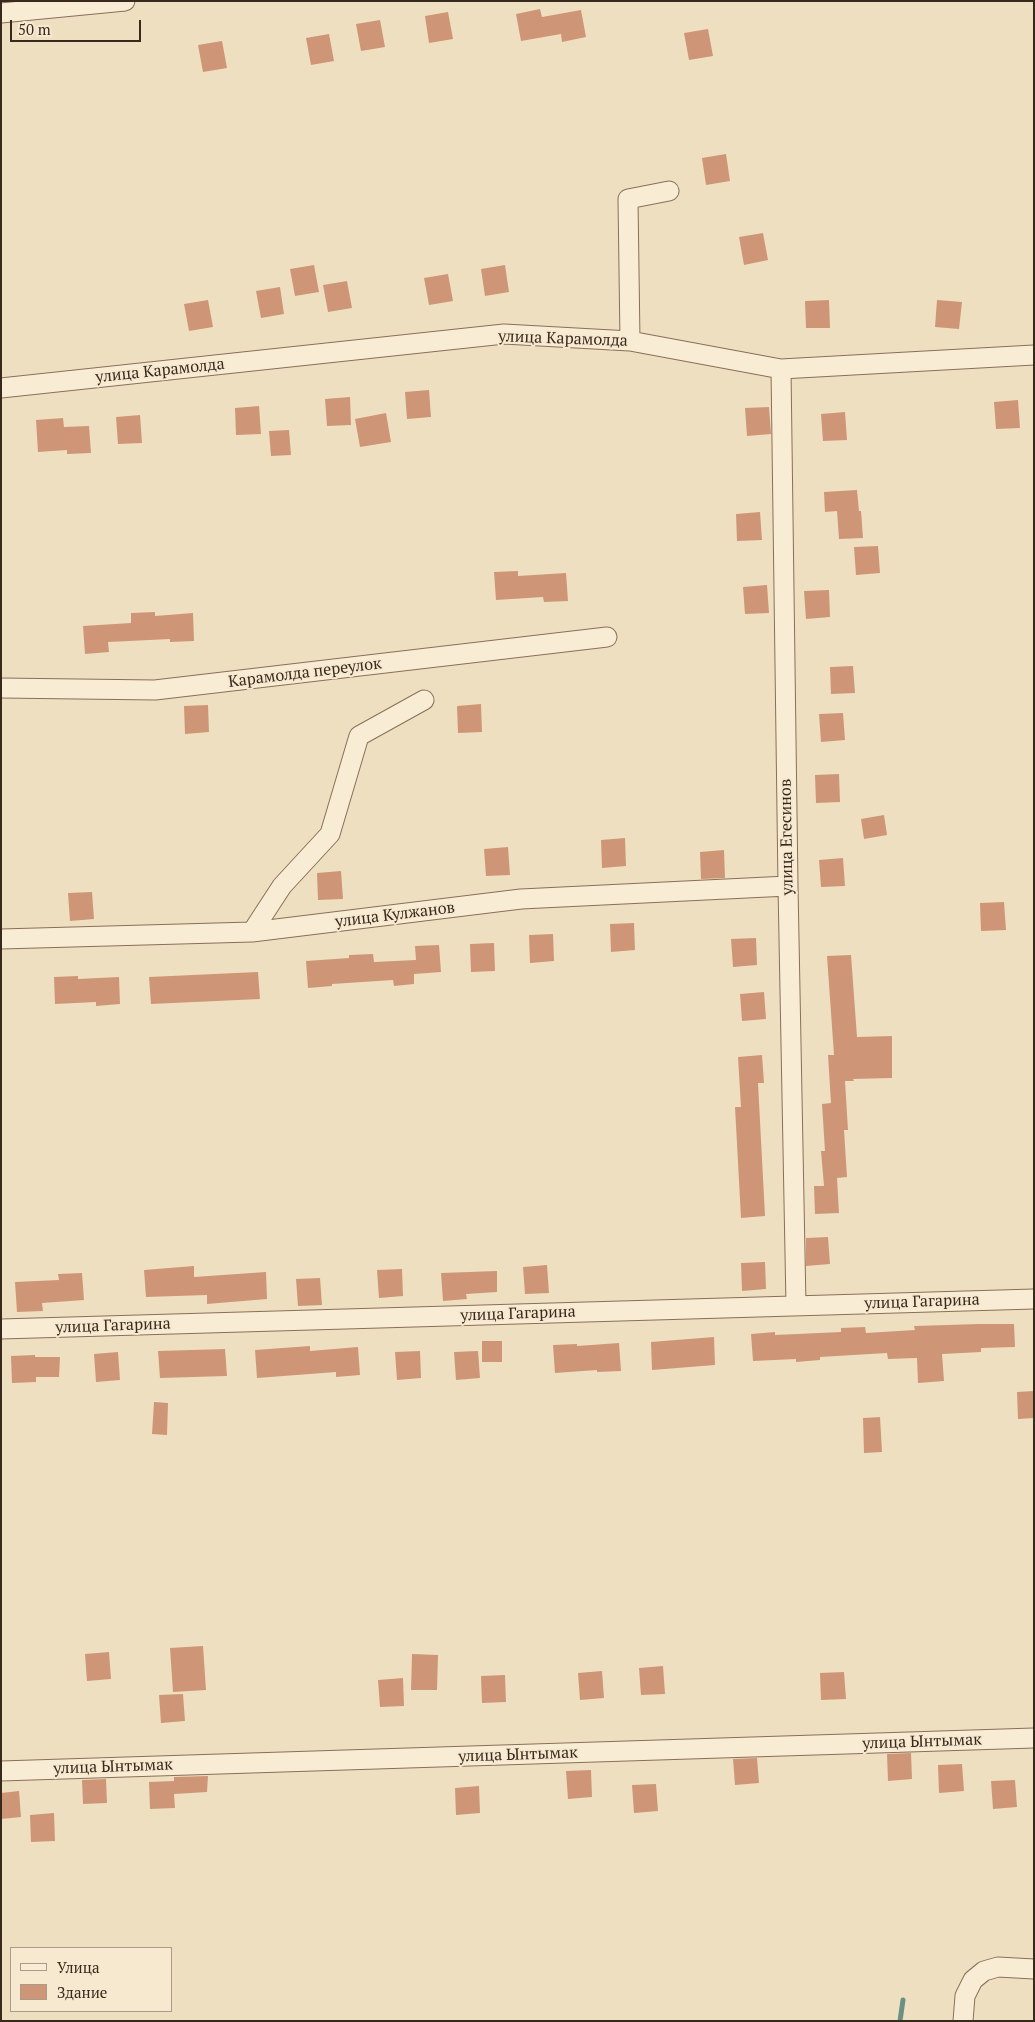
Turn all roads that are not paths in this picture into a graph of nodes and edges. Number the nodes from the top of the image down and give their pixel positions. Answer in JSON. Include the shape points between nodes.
{"nodes":[{"id":1,"x":125,"y":1,"type":"edge"},
{"id":2,"x":1,"y":13,"type":"edge"},
{"id":3,"x":669,"y":192,"type":"dead end"},
{"id":4,"x":630,"y":341,"type":"junction"},
{"id":5,"x":1034,"y":355,"type":"edge"},
{"id":6,"x":781,"y":369,"type":"junction"},
{"id":7,"x":1,"y":388,"type":"edge"},
{"id":8,"x":607,"y":636,"type":"dead end"},
{"id":9,"x":1,"y":688,"type":"edge"},
{"id":10,"x":424,"y":700,"type":"dead end"},
{"id":11,"x":788,"y":886,"type":"junction"},
{"id":12,"x":252,"y":932,"type":"junction"},
{"id":13,"x":1,"y":939,"type":"edge"},
{"id":14,"x":1034,"y":1299,"type":"edge"},
{"id":15,"x":796,"y":1306,"type":"junction"},
{"id":16,"x":1,"y":1330,"type":"edge"},
{"id":17,"x":1034,"y":1738,"type":"edge"},
{"id":18,"x":1,"y":1770,"type":"edge"},
{"id":19,"x":1034,"y":1968,"type":"edge"},
{"id":20,"x":963,"y":2021,"type":"edge"}],
"edges":[{"from":1,"to":2,"type":"street"},
{"from":3,"to":4,"type":"street","via":[[628,199]]},
{"from":4,"to":6,"type":"street","name":"улица Карамолда"},
{"from":4,"to":7,"type":"street","name":"улица Карамолда","via":[[504,334]]},
{"from":5,"to":6,"type":"street","name":"улица Карамолда"},
{"from":6,"to":11,"type":"street","name":"улица Егесинов"},
{"from":8,"to":9,"type":"street","name":"Карамолда переулок","via":[[156,690]]},
{"from":10,"to":12,"type":"street","via":[[359,736],[330,834],[282,886]]},
{"from":11,"to":12,"type":"street","name":"улица Кулжанов","via":[[521,899]]},
{"from":11,"to":15,"type":"street","name":"улица Егесинов"},
{"from":12,"to":13,"type":"street","name":"улица Кулжанов"},
{"from":14,"to":15,"type":"street","name":"улица Гагарина"},
{"from":15,"to":16,"type":"street","name":"улица Гагарина"},
{"from":17,"to":18,"type":"street","name":"улица Ынтымак"},
{"from":19,"to":20,"type":"street","via":[[998,1967],[984,1971],[973,1980],[965,1996]]}]}
